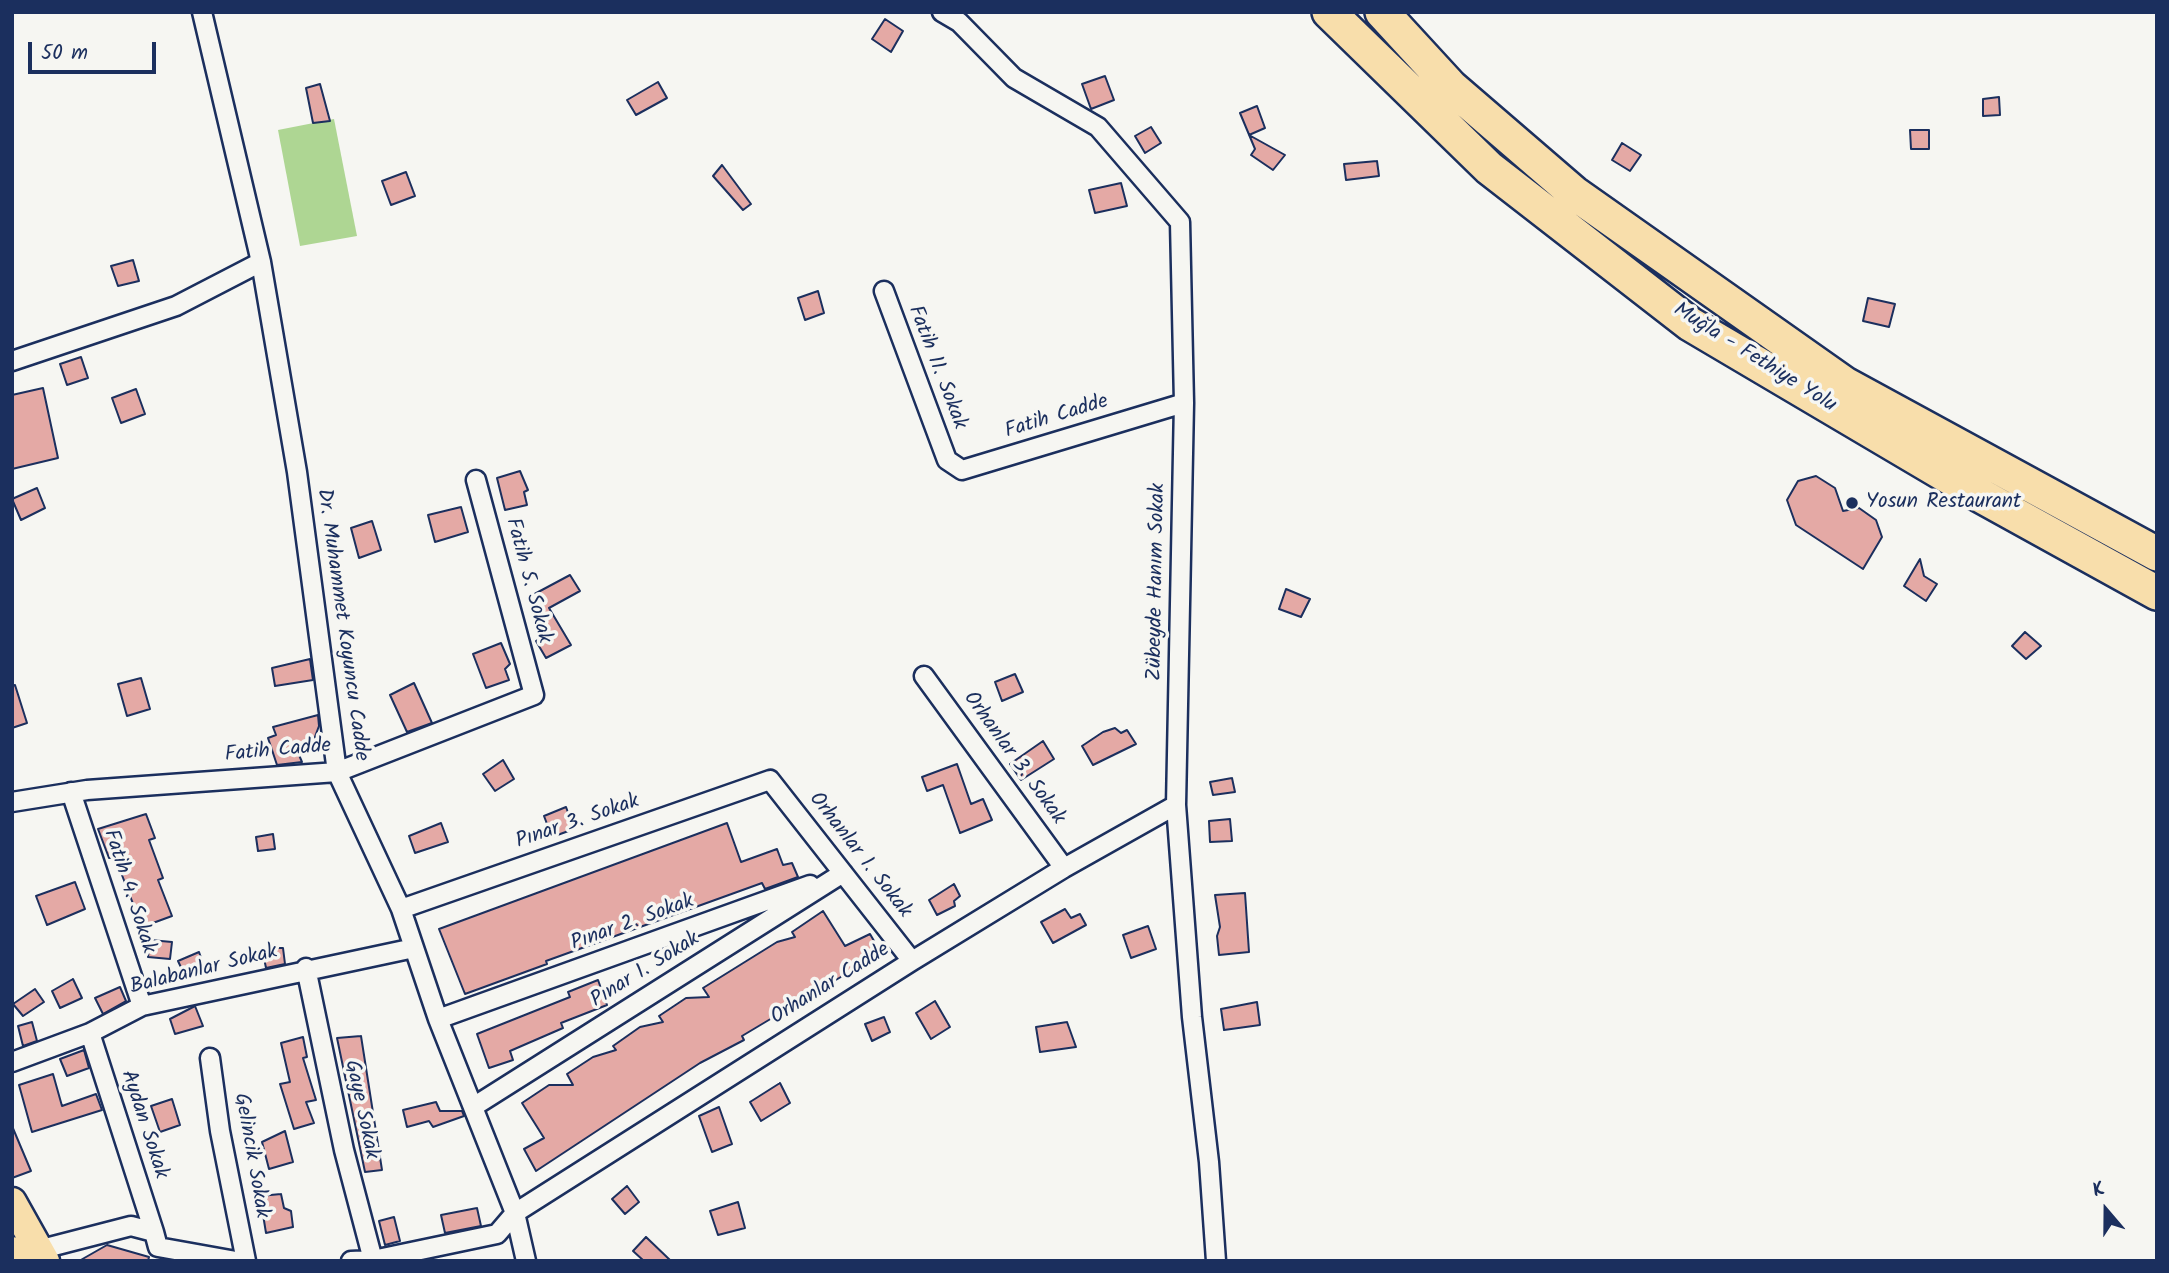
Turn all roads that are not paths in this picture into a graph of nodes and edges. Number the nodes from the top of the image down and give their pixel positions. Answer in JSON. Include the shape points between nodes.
{"nodes":[{"id":1,"x":202,"y":12,"type":"edge"},
{"id":2,"x":942,"y":12,"type":"edge"},
{"id":3,"x":1329,"y":12,"type":"edge"},
{"id":4,"x":1382,"y":12,"type":"edge"},
{"id":5,"x":261,"y":262,"type":"junction"},
{"id":6,"x":884,"y":291,"type":"dead end"},
{"id":7,"x":12,"y":361,"type":"edge"},
{"id":8,"x":1184,"y":403,"type":"junction"},
{"id":9,"x":947,"y":460,"type":"joint"},
{"id":10,"x":476,"y":480,"type":"dead end"},
{"id":11,"x":2157,"y":554,"type":"edge"},
{"id":12,"x":2157,"y":593,"type":"edge"},
{"id":13,"x":924,"y":676,"type":"dead end"},
{"id":14,"x":534,"y":695,"type":"joint"},
{"id":15,"x":337,"y":772,"type":"junction"},
{"id":16,"x":770,"y":780,"type":"joint"},
{"id":17,"x":71,"y":792,"type":"junction"},
{"id":18,"x":12,"y":802,"type":"edge"},
{"id":19,"x":1176,"y":805,"type":"junction"},
{"id":20,"x":1064,"y":868,"type":"junction"},
{"id":21,"x":843,"y":873,"type":"junction"},
{"id":22,"x":401,"y":908,"type":"junction"},
{"id":23,"x":414,"y":948,"type":"junction"},
{"id":24,"x":912,"y":961,"type":"junction"},
{"id":25,"x":306,"y":968,"type":"junction"},
{"id":26,"x":142,"y":1006,"type":"junction"},
{"id":27,"x":438,"y":1019,"type":"junction"},
{"id":28,"x":90,"y":1033,"type":"junction"},
{"id":29,"x":210,"y":1058,"type":"dead end"},
{"id":30,"x":12,"y":1062,"type":"edge"},
{"id":31,"x":473,"y":1107,"type":"junction"},
{"id":32,"x":12,"y":1202,"type":"edge"},
{"id":33,"x":515,"y":1213,"type":"junction"},
{"id":34,"x":153,"y":1232,"type":"junction"},
{"id":35,"x":28,"y":1255,"type":"edge"},
{"id":36,"x":373,"y":1260,"type":"edge"},
{"id":37,"x":236,"y":1261,"type":"edge"},
{"id":38,"x":246,"y":1261,"type":"edge"},
{"id":39,"x":351,"y":1261,"type":"edge"},
{"id":40,"x":526,"y":1261,"type":"edge"},
{"id":41,"x":1216,"y":1261,"type":"edge"}],
"edges":[{"from":1,"to":5,"type":"street","name":"Dr. Muhammet Koyuncu Cadde"},
{"from":2,"to":8,"type":"street","name":"Zübeyde Hanım Sokak","via":[[959,22],[1014,78],[1098,127],[1180,222]]},
{"from":3,"to":12,"type":"highway","name":"Muğla - Fethiye Yolu","via":[[1489,168],[1690,324],[1976,494]]},
{"from":4,"to":11,"type":"highway","name":"Muğla - Fethiye Yolu","via":[[1451,87],[1574,193],[1811,360]]},
{"from":5,"to":7,"type":"street","via":[[176,306]]},
{"from":5,"to":15,"type":"street","name":"Dr. Muhammet Koyuncu Cadde","via":[[297,472]]},
{"from":6,"to":9,"type":"street","name":"Fatih 11. Sokak"},
{"from":8,"to":9,"type":"street","name":"Fatih Cadde","via":[[962,470]]},
{"from":8,"to":19,"type":"street","name":"Zübeyde Hanım Sokak"},
{"from":10,"to":14,"type":"street","name":"Fatih 5. Sokak"},
{"from":13,"to":20,"type":"street","name":"Orhanlar 3. Sokak"},
{"from":14,"to":15,"type":"street","name":"Fatih Cadde"},
{"from":15,"to":17,"type":"street","name":"Fatih Cadde"},
{"from":15,"to":22,"type":"street","name":"Dr. Muhammet Koyuncu Cadde"},
{"from":16,"to":21,"type":"street","name":"Orhanlar 1. Sokak"},
{"from":16,"to":22,"type":"street","name":"Pınar 3. Sokak"},
{"from":17,"to":18,"type":"street","name":"Fatih Cadde"},
{"from":17,"to":26,"type":"street","name":"Fatih 4. Sokak"},
{"from":19,"to":20,"type":"street","name":"Orhanlar Cadde"},
{"from":19,"to":41,"type":"street","name":"Zübeyde Hanım Sokak"},
{"from":20,"to":24,"type":"street","name":"Orhanlar Cadde"},
{"from":21,"to":24,"type":"street","name":"Orhanlar 1. Sokak"},
{"from":21,"to":27,"type":"street","name":"Pınar 2. Sokak"},
{"from":21,"to":31,"type":"street","name":"Pınar 1. Sokak"},
{"from":22,"to":23,"type":"street","name":"Dr. Muhammet Koyuncu Cadde"},
{"from":23,"to":25,"type":"street","name":"Balabanlar Sokak"},
{"from":23,"to":27,"type":"street","name":"Dr. Muhammet Koyuncu Cadde"},
{"from":24,"to":33,"type":"street","name":"Orhanlar Cadde"},
{"from":25,"to":26,"type":"street","name":"Balabanlar Sokak"},
{"from":25,"to":36,"type":"street","name":"Gaye Sokak","via":[[344,1150]]},
{"from":26,"to":28,"type":"street","name":"Balabanlar Sokak"},
{"from":27,"to":31,"type":"street","name":"Dr. Muhammet Koyuncu Cadde"},
{"from":28,"to":30,"type":"street","name":"Balabanlar Sokak"},
{"from":28,"to":34,"type":"street","name":"Aydan Sokak"},
{"from":29,"to":38,"type":"street","name":"Gelincik Sokak"},
{"from":31,"to":33,"type":"street","name":"Dr. Muhammet Koyuncu Cadde"},
{"from":32,"to":35,"type":"main road"},
{"from":33,"to":36,"type":"street","name":"Orhanlar Cadde","via":[[497,1234]]},
{"from":33,"to":40,"type":"street","name":"Dr. Muhammet Koyuncu Cadde"},
{"from":34,"to":35,"type":"street","via":[[131,1226]]},
{"from":34,"to":37,"type":"street","via":[[158,1247]]},
{"from":36,"to":39,"type":"street","name":"Orhanlar Cadde"}]}
